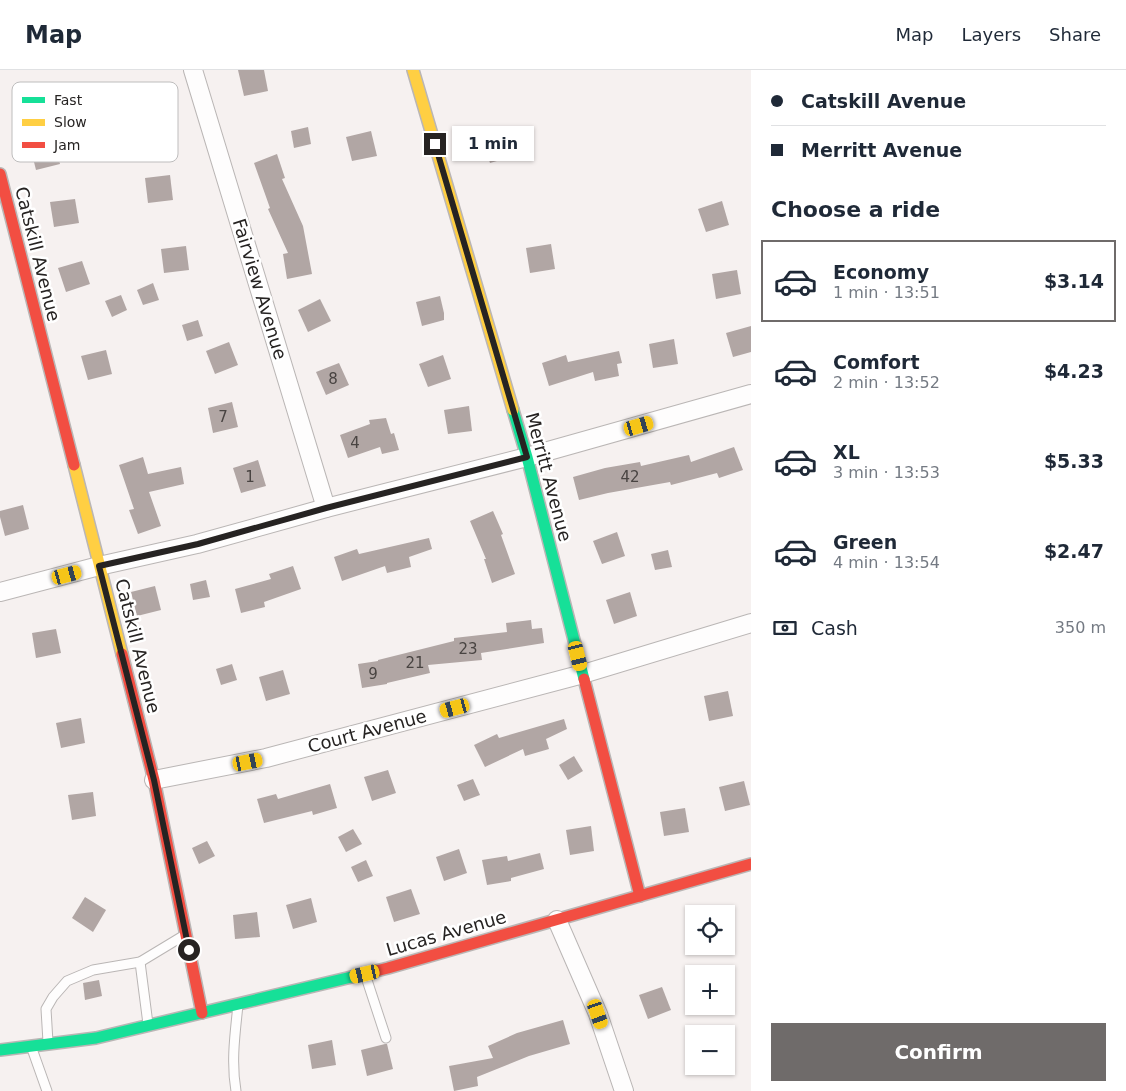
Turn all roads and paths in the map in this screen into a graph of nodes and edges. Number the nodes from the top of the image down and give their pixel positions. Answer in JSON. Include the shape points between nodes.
{"nodes":[{"id":1,"x":193,"y":70,"type":"edge"},
{"id":2,"x":413,"y":70,"type":"edge"},
{"id":3,"x":0,"y":174,"type":"edge"},
{"id":4,"x":751,"y":394,"type":"edge"},
{"id":5,"x":527,"y":457,"type":"junction"},
{"id":6,"x":326,"y":508,"type":"junction"},
{"id":7,"x":99,"y":566,"type":"junction"},
{"id":8,"x":0,"y":592,"type":"edge"},
{"id":9,"x":751,"y":623,"type":"edge"},
{"id":10,"x":583,"y":674,"type":"junction"},
{"id":11,"x":154,"y":780,"type":"junction"},
{"id":12,"x":751,"y":864,"type":"edge"},
{"id":13,"x":640,"y":896,"type":"junction"},
{"id":14,"x":557,"y":920,"type":"junction"},
{"id":15,"x":186,"y":934,"type":"junction"},
{"id":16,"x":140,"y":962,"type":"junction"},
{"id":17,"x":365,"y":974,"type":"junction"},
{"id":18,"x":238,"y":1004,"type":"junction"},
{"id":19,"x":202,"y":1013,"type":"junction"},
{"id":20,"x":149,"y":1026,"type":"junction"},
{"id":21,"x":386,"y":1038,"type":"dead end"},
{"id":22,"x":48,"y":1044,"type":"junction"},
{"id":23,"x":31,"y":1046,"type":"junction"},
{"id":24,"x":0,"y":1050,"type":"edge"},
{"id":25,"x":47,"y":1091,"type":"edge"},
{"id":26,"x":236,"y":1091,"type":"edge"},
{"id":27,"x":624,"y":1091,"type":"edge"}],
"edges":[{"from":1,"to":6,"type":"street","name":"Fairview Avenue"},
{"from":2,"to":5,"type":"street","name":"Merritt Avenue"},
{"from":3,"to":7,"type":"street","name":"Catskill Avenue"},
{"from":4,"to":5,"type":"street"},
{"from":5,"to":6,"type":"street"},
{"from":5,"to":10,"type":"street","name":"Merritt Avenue"},
{"from":6,"to":7,"type":"street","via":[[198,544]]},
{"from":7,"to":8,"type":"street"},
{"from":7,"to":11,"type":"street","name":"Catskill Avenue"},
{"from":9,"to":10,"type":"street","name":"Court Avenue"},
{"from":10,"to":11,"type":"street","name":"Court Avenue","via":[[266,758]]},
{"from":10,"to":13,"type":"street","name":"Merritt Avenue"},
{"from":11,"to":15,"type":"street","name":"Catskill Avenue"},
{"from":12,"to":13,"type":"street","name":"Lucas Avenue"},
{"from":13,"to":14,"type":"street","name":"Lucas Avenue"},
{"from":14,"to":17,"type":"street","name":"Lucas Avenue"},
{"from":14,"to":27,"type":"street","via":[[598,1014]]},
{"from":15,"to":16,"type":"lane"},
{"from":15,"to":19,"type":"street","name":"Catskill Avenue"},
{"from":16,"to":20,"type":"lane"},
{"from":16,"to":22,"type":"lane","via":[[94,970],[67,981],[46,1009]]},
{"from":17,"to":18,"type":"street","name":"Lucas Avenue"},
{"from":17,"to":21,"type":"lane"},
{"from":18,"to":19,"type":"street","name":"Lucas Avenue"},
{"from":18,"to":26,"type":"lane","via":[[234,1049]]},
{"from":19,"to":20,"type":"street","name":"Lucas Avenue"},
{"from":20,"to":22,"type":"street","name":"Lucas Avenue","via":[[96,1038]]},
{"from":22,"to":23,"type":"street","name":"Lucas Avenue"},
{"from":23,"to":24,"type":"street","name":"Lucas Avenue"},
{"from":23,"to":25,"type":"lane"}]}
